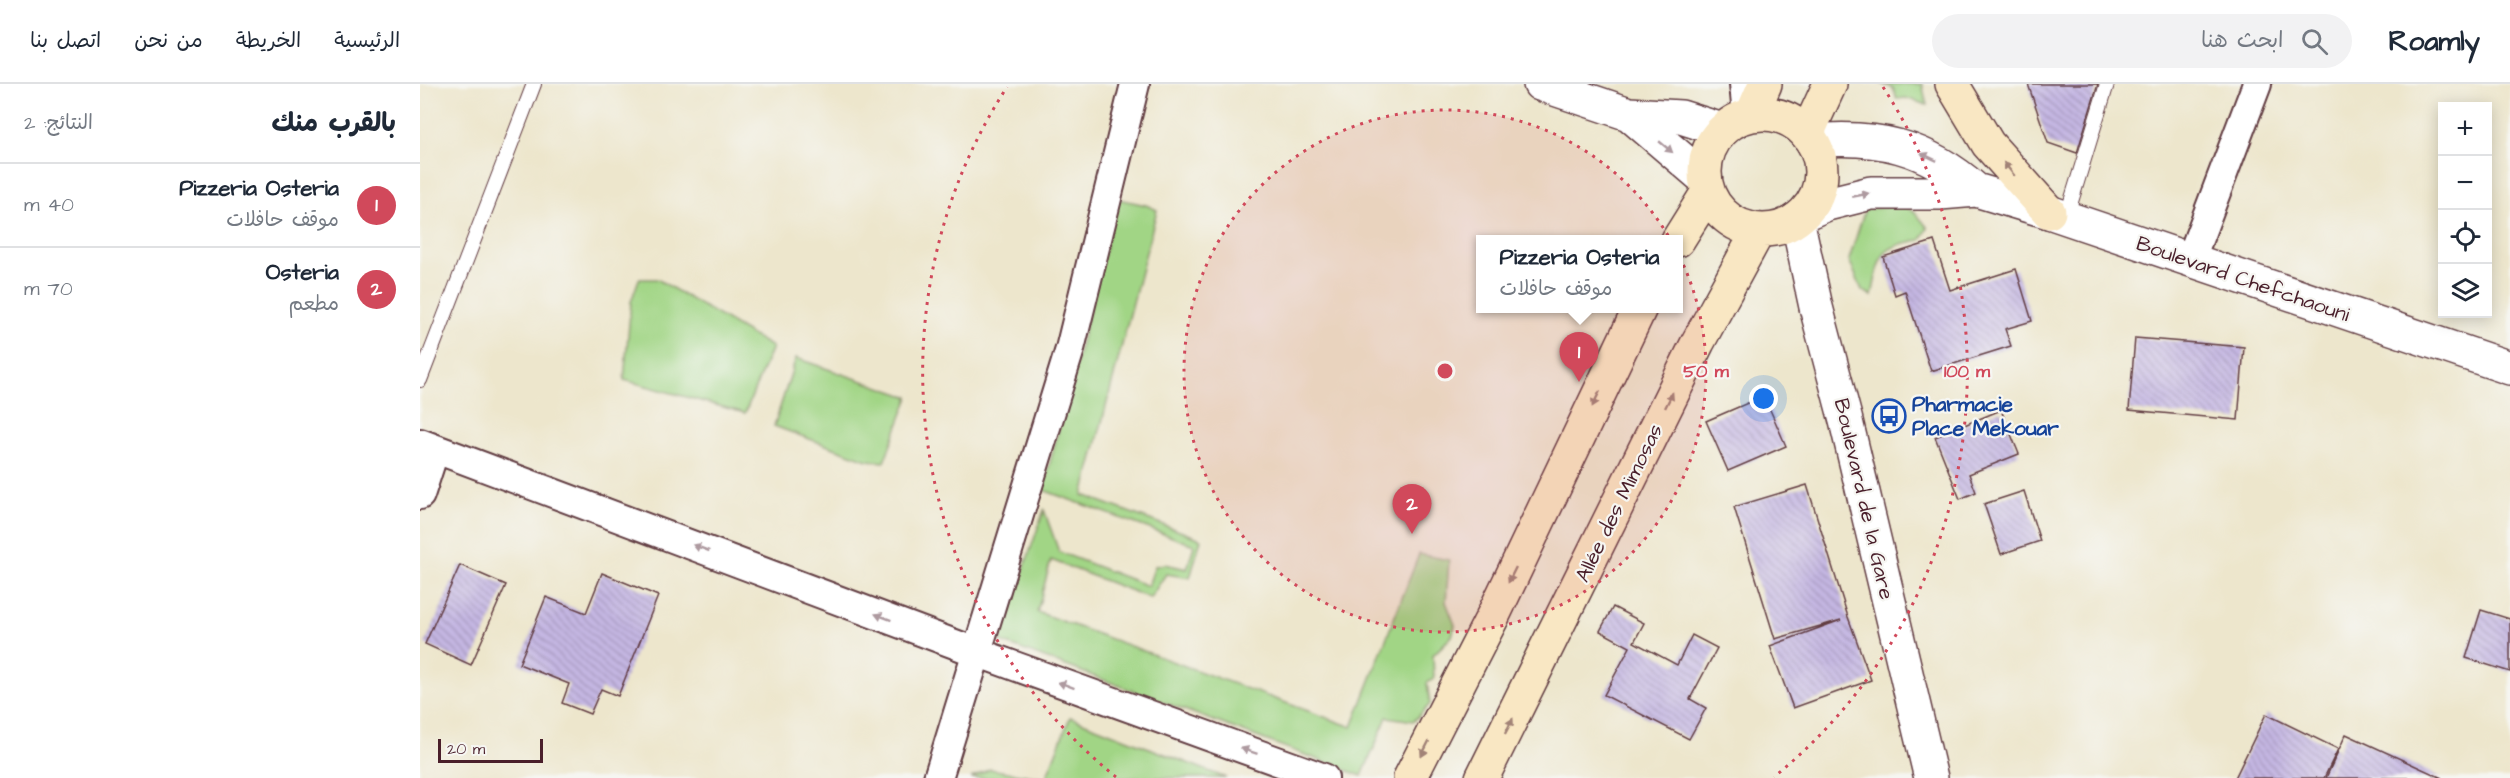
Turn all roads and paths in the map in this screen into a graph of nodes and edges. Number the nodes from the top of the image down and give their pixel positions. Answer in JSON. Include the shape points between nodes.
{"nodes":[{"id":1,"x":534,"y":84,"type":"edge"},
{"id":2,"x":1135,"y":84,"type":"edge"},
{"id":3,"x":1540,"y":84,"type":"edge"},
{"id":4,"x":1765,"y":84,"type":"edge"},
{"id":5,"x":1830,"y":84,"type":"edge"},
{"id":6,"x":1952,"y":84,"type":"edge"},
{"id":7,"x":2107,"y":84,"type":"edge"},
{"id":8,"x":2257,"y":84,"type":"edge"},
{"id":9,"x":1741,"y":111,"type":"edge"},
{"id":10,"x":1629,"y":114,"type":"junction"},
{"id":11,"x":1809,"y":137,"type":"junction"},
{"id":12,"x":1707,"y":186,"type":"junction"},
{"id":13,"x":1976,"y":190,"type":"junction"},
{"id":14,"x":2057,"y":215,"type":"junction"},
{"id":15,"x":1802,"y":216,"type":"junction"},
{"id":16,"x":1759,"y":230,"type":"junction"},
{"id":17,"x":1680,"y":235,"type":"edge"},
{"id":18,"x":2190,"y":261,"type":"junction"},
{"id":19,"x":1638,"y":313,"type":"edge"},
{"id":20,"x":2510,"y":368,"type":"edge"},
{"id":21,"x":420,"y":380,"type":"edge"},
{"id":22,"x":428,"y":446,"type":"edge"},
{"id":23,"x":420,"y":495,"type":"edge"},
{"id":24,"x":976,"y":652,"type":"junction"},
{"id":25,"x":938,"y":778,"type":"edge"},
{"id":26,"x":1324,"y":778,"type":"edge"},
{"id":27,"x":1410,"y":778,"type":"edge"},
{"id":28,"x":1482,"y":778,"type":"edge"},
{"id":29,"x":1931,"y":778,"type":"edge"}],
"edges":[{"from":1,"to":21,"type":"lane"},
{"from":2,"to":24,"type":"street","via":[[1070,349]]},
{"from":3,"to":10,"type":"street"},
{"from":4,"to":9,"type":"main road"},
{"from":5,"to":11,"type":"main road"},
{"from":14,"to":6,"type":"main road","one_way":true,"via":[[1988,144]]},
{"from":7,"to":14,"type":"lane"},
{"from":8,"to":18,"type":"street"},
{"from":9,"to":10,"type":"street","via":[[1672,116]]},
{"from":9,"to":11,"type":"main road","via":[[1782,116]]},
{"from":9,"to":12,"type":"main road","via":[[1711,144],[1705,162]]},
{"from":10,"to":12,"type":"street","one_way":true},
{"from":13,"to":11,"type":"street","name":"Boulevard Chefchaouni","one_way":true,"via":[[1949,167],[1909,148],[1868,140]]},
{"from":11,"to":15,"type":"main road","via":[[1818,155],[1821,175],[1817,196]]},
{"from":12,"to":16,"type":"main road","via":[[1716,207],[1728,218]]},
{"from":12,"to":17,"type":"main road"},
{"from":13,"to":14,"type":"street","name":"Boulevard Chefchaouni"},
{"from":15,"to":13,"type":"street","name":"Boulevard Chefchaouni","one_way":true,"via":[[1848,197],[1871,193]]},
{"from":14,"to":18,"type":"street","name":"Boulevard Chefchaouni"},
{"from":15,"to":16,"type":"main road","via":[[1779,228]]},
{"from":15,"to":29,"type":"street","name":"Boulevard de la Gare","via":[[1816,307]]},
{"from":28,"to":16,"type":"main road","name":"Allée des Mimosas","one_way":true,"via":[[1698,342]]},
{"from":18,"to":20,"type":"street","name":"Boulevard Chefchaouni"},
{"from":19,"to":27,"type":"main road","one_way":true,"via":[[1492,618]]},
{"from":22,"to":23,"type":"street"},
{"from":24,"to":22,"type":"street","one_way":true},
{"from":24,"to":25,"type":"street"},
{"from":26,"to":24,"type":"street","one_way":true}]}
